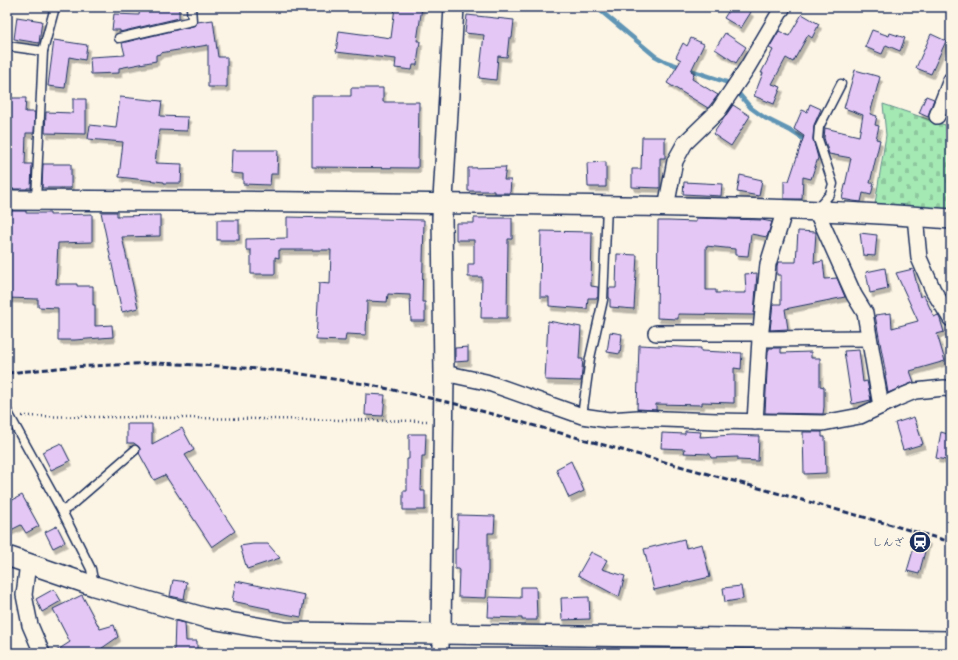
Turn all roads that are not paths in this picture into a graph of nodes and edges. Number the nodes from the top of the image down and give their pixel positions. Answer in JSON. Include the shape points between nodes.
{"nodes":[{"id":1,"x":55,"y":7,"type":"edge"},
{"id":2,"x":191,"y":7,"type":"edge"},
{"id":3,"x":454,"y":7,"type":"edge"},
{"id":4,"x":783,"y":7,"type":"edge"},
{"id":5,"x":119,"y":38,"type":"dead end"},
{"id":6,"x":7,"y":46,"type":"edge"},
{"id":7,"x":43,"y":51,"type":"junction"},
{"id":8,"x":951,"y":80,"type":"edge"},
{"id":9,"x":841,"y":84,"type":"dead end"},
{"id":10,"x":938,"y":116,"type":"dead end"},
{"id":11,"x":7,"y":200,"type":"edge"},
{"id":12,"x":36,"y":200,"type":"junction"},
{"id":13,"x":443,"y":203,"type":"junction"},
{"id":14,"x":607,"y":206,"type":"junction"},
{"id":15,"x":666,"y":207,"type":"junction"},
{"id":16,"x":786,"y":209,"type":"junction"},
{"id":17,"x":816,"y":210,"type":"junction"},
{"id":18,"x":915,"y":216,"type":"junction"},
{"id":19,"x":951,"y":219,"type":"edge"},
{"id":20,"x":951,"y":319,"type":"edge"},
{"id":21,"x":656,"y":333,"type":"dead end"},
{"id":22,"x":760,"y":336,"type":"junction"},
{"id":23,"x":869,"y":338,"type":"junction"},
{"id":24,"x":444,"y":373,"type":"junction"},
{"id":25,"x":951,"y":389,"type":"edge"},
{"id":26,"x":881,"y":406,"type":"junction"},
{"id":27,"x":8,"y":413,"type":"edge"},
{"id":28,"x":582,"y":416,"type":"junction"},
{"id":29,"x":755,"y":422,"type":"junction"},
{"id":30,"x":135,"y":450,"type":"dead end"},
{"id":31,"x":62,"y":511,"type":"junction"},
{"id":32,"x":7,"y":556,"type":"edge"},
{"id":33,"x":28,"y":563,"type":"junction"},
{"id":34,"x":94,"y":586,"type":"junction"},
{"id":35,"x":441,"y":634,"type":"junction"},
{"id":36,"x":951,"y":641,"type":"edge"},
{"id":37,"x":42,"y":653,"type":"edge"},
{"id":38,"x":441,"y":653,"type":"edge"}],
"edges":[{"from":1,"to":7,"type":"lane"},
{"from":2,"to":5,"type":"lane","via":[[192,21]]},
{"from":3,"to":13,"type":"street"},
{"from":4,"to":15,"type":"street","via":[[718,111],[685,143],[675,161]]},
{"from":6,"to":7,"type":"lane"},
{"from":7,"to":12,"type":"lane"},
{"from":8,"to":10,"type":"street"},
{"from":9,"to":17,"type":"lane","via":[[819,127],[818,139],[833,184],[830,194]]},
{"from":11,"to":12,"type":"street"},
{"from":12,"to":13,"type":"street"},
{"from":13,"to":14,"type":"street"},
{"from":13,"to":24,"type":"street"},
{"from":14,"to":15,"type":"street"},
{"from":14,"to":28,"type":"lane","via":[[603,300],[590,358]]},
{"from":15,"to":16,"type":"street"},
{"from":16,"to":17,"type":"street"},
{"from":16,"to":22,"type":"street","via":[[768,264]]},
{"from":17,"to":18,"type":"street"},
{"from":17,"to":23,"type":"street","via":[[864,313]]},
{"from":18,"to":19,"type":"street"},
{"from":18,"to":20,"type":"street","via":[[919,258],[933,290]]},
{"from":21,"to":22,"type":"street"},
{"from":22,"to":23,"type":"street"},
{"from":22,"to":29,"type":"street"},
{"from":23,"to":26,"type":"street"},
{"from":24,"to":28,"type":"street","via":[[486,382]]},
{"from":24,"to":35,"type":"street"},
{"from":25,"to":26,"type":"street","via":[[915,392]]},
{"from":26,"to":29,"type":"street","via":[[860,416],[823,423]]},
{"from":27,"to":31,"type":"lane"},
{"from":28,"to":29,"type":"street","via":[[609,420],[638,418]]},
{"from":30,"to":31,"type":"lane"},
{"from":31,"to":34,"type":"lane","via":[[91,569]]},
{"from":32,"to":33,"type":"street"},
{"from":33,"to":34,"type":"street"},
{"from":33,"to":37,"type":"street","via":[[24,595],[30,625]]},
{"from":34,"to":35,"type":"street","via":[[206,618],[286,632]]},
{"from":35,"to":36,"type":"street"},
{"from":35,"to":38,"type":"street"}]}
